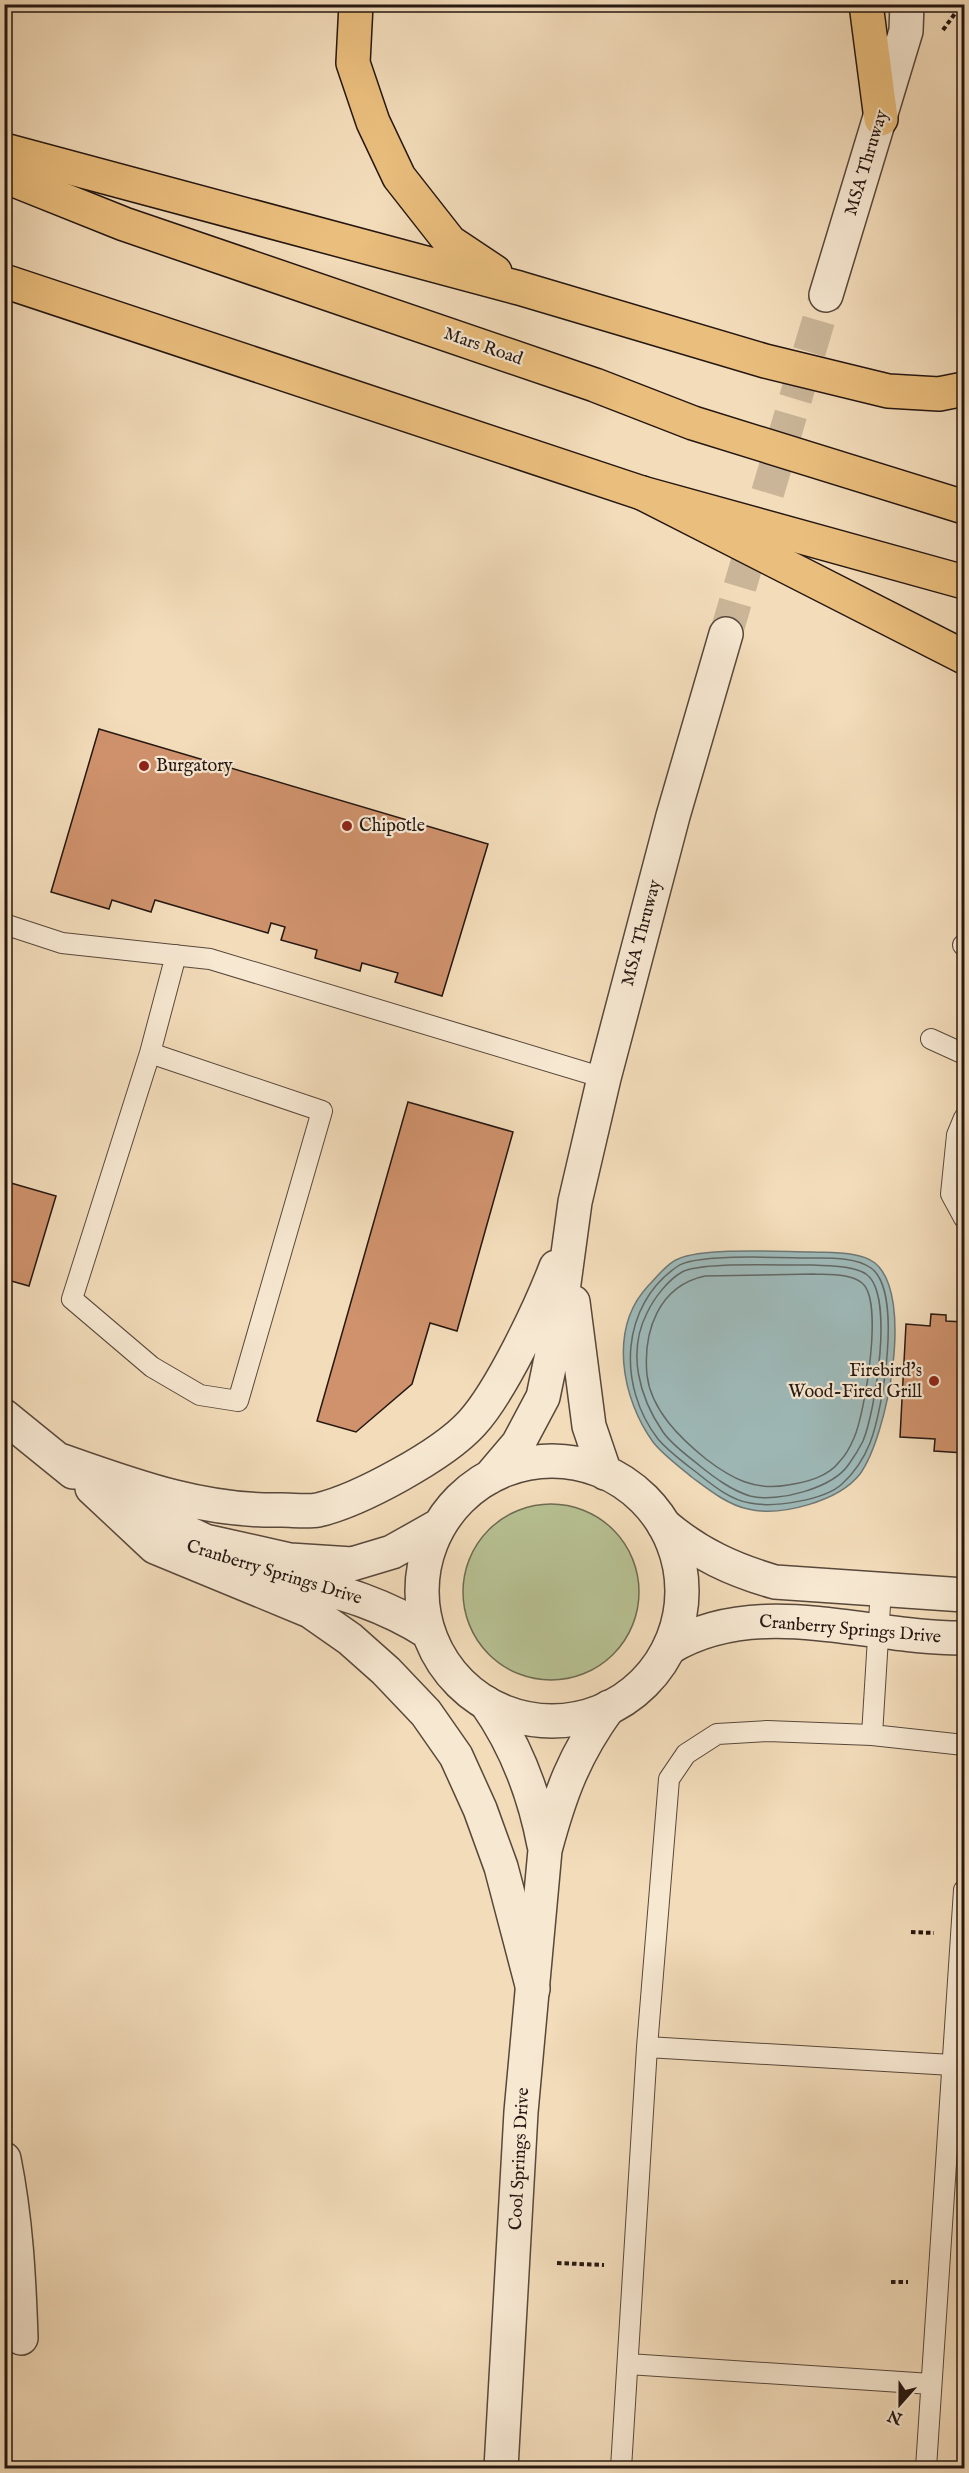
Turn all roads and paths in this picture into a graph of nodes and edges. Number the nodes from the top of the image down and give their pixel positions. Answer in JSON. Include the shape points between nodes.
{"nodes":[{"id":1,"x":356,"y":4,"type":"edge"},
{"id":2,"x":866,"y":4,"type":"edge"},
{"id":3,"x":928,"y":4,"type":"edge"},
{"id":4,"x":907,"y":18,"type":"edge"},
{"id":5,"x":880,"y":119,"type":"junction"},
{"id":6,"x":4,"y":150,"type":"edge"},
{"id":7,"x":4,"y":176,"type":"edge"},
{"id":8,"x":4,"y":281,"type":"edge"},
{"id":9,"x":519,"y":288,"type":"junction"},
{"id":10,"x":826,"y":295,"type":"tunnel mouth"},
{"id":11,"x":964,"y":389,"type":"edge"},
{"id":12,"x":642,"y":494,"type":"junction"},
{"id":13,"x":964,"y":507,"type":"edge"},
{"id":14,"x":964,"y":582,"type":"edge"},
{"id":15,"x":726,"y":634,"type":"tunnel mouth"},
{"id":16,"x":964,"y":657,"type":"edge"},
{"id":17,"x":4,"y":924,"type":"edge"},
{"id":18,"x":176,"y":956,"type":"junction"},
{"id":19,"x":931,"y":1039,"type":"dead end"},
{"id":20,"x":150,"y":1053,"type":"junction"},
{"id":21,"x":964,"y":1054,"type":"edge"},
{"id":22,"x":604,"y":1078,"type":"junction"},
{"id":23,"x":964,"y":1118,"type":"edge"},
{"id":24,"x":964,"y":1218,"type":"edge"},
{"id":25,"x":569,"y":1235,"type":"junction"},
{"id":26,"x":4,"y":1416,"type":"edge"},
{"id":27,"x":57,"y":1459,"type":"junction"},
{"id":28,"x":605,"y":1473,"type":"junction"},
{"id":29,"x":490,"y":1477,"type":"junction"},
{"id":30,"x":92,"y":1488,"type":"junction"},
{"id":31,"x":440,"y":1525,"type":"junction"},
{"id":32,"x":664,"y":1525,"type":"junction"},
{"id":33,"x":882,"y":1589,"type":"junction"},
{"id":34,"x":964,"y":1595,"type":"edge"},
{"id":35,"x":878,"y":1631,"type":"junction"},
{"id":36,"x":429,"y":1633,"type":"junction"},
{"id":37,"x":964,"y":1638,"type":"edge"},
{"id":38,"x":669,"y":1648,"type":"junction"},
{"id":39,"x":486,"y":1703,"type":"junction"},
{"id":40,"x":609,"y":1707,"type":"junction"},
{"id":41,"x":872,"y":1735,"type":"junction"},
{"id":42,"x":964,"y":1745,"type":"edge"},
{"id":43,"x":545,"y":1850,"type":"junction"},
{"id":44,"x":964,"y":1890,"type":"edge"},
{"id":45,"x":911,"y":1932,"type":"dead end"},
{"id":46,"x":935,"y":1933,"type":"dead end"},
{"id":47,"x":533,"y":1989,"type":"junction"},
{"id":48,"x":647,"y":2047,"type":"junction"},
{"id":49,"x":952,"y":2065,"type":"junction"},
{"id":50,"x":4,"y":2159,"type":"edge"},
{"id":51,"x":557,"y":2263,"type":"dead end"},
{"id":52,"x":609,"y":2265,"type":"dead end"},
{"id":53,"x":891,"y":2282,"type":"dead end"},
{"id":54,"x":913,"y":2283,"type":"dead end"},
{"id":55,"x":21,"y":2338,"type":"dead end"},
{"id":56,"x":628,"y":2364,"type":"junction"},
{"id":57,"x":931,"y":2384,"type":"junction"},
{"id":58,"x":501,"y":2469,"type":"edge"},
{"id":59,"x":621,"y":2469,"type":"edge"},
{"id":60,"x":926,"y":2469,"type":"edge"}],
"edges":[{"from":1,"to":9,"type":"main road","via":[[353,63],[373,122],[399,177],[450,242]]},
{"from":2,"to":5,"type":"main road"},
{"from":3,"to":4,"type":"street","name":"MSA Thruway"},
{"from":4,"to":5,"type":"street","name":"MSA Thruway"},
{"from":5,"to":10,"type":"street","name":"MSA Thruway"},
{"from":6,"to":9,"type":"main road"},
{"from":7,"to":13,"type":"main road","name":"Mars Road","via":[[124,224],[595,385],[693,423]]},
{"from":8,"to":12,"type":"main road"},
{"from":9,"to":11,"type":"main road","via":[[765,361],[888,391],[939,394]]},
{"from":12,"to":14,"type":"main road"},
{"from":12,"to":16,"type":"main road"},
{"from":15,"to":22,"type":"street","name":"MSA Thruway"},
{"from":17,"to":18,"type":"lane","via":[[62,943]]},
{"from":18,"to":20,"type":"lane"},
{"from":18,"to":22,"type":"lane","via":[[210,959]]},
{"from":19,"to":21,"type":"lane"},
{"from":20,"to":20,"type":"lane","via":[[72,1299],[152,1367],[200,1395],[238,1401],[322,1111]]},
{"from":22,"to":25,"type":"street","name":"MSA Thruway"},
{"from":23,"to":24,"type":"lane","via":[[957,1135],[951,1194]]},
{"from":25,"to":27,"type":"street","via":[[519,1346],[472,1423],[433,1456],[370,1489],[318,1510],[254,1511],[199,1504],[148,1491]]},
{"from":25,"to":28,"type":"street","name":"MSA Thruway","via":[[583,1389],[589,1426]]},
{"from":25,"to":29,"type":"street","name":"MSA Thruway","via":[[559,1320],[543,1398],[518,1444]]},
{"from":26,"to":27,"type":"street","name":"Cranberry Springs Drive"},
{"from":27,"to":30,"type":"street","name":"Cranberry Springs Drive"},
{"from":28,"to":29,"type":"street","via":[[579,1464],[536,1462]]},
{"from":28,"to":32,"type":"street","via":[[637,1493]]},
{"from":29,"to":31,"type":"street","via":[[460,1499]]},
{"from":30,"to":31,"type":"street","name":"Cranberry Springs Drive","via":[[205,1541],[290,1560],[352,1564],[392,1552]]},
{"from":30,"to":36,"type":"street","name":"Cranberry Springs Drive","via":[[159,1534],[196,1551],[351,1594]]},
{"from":30,"to":47,"type":"street","via":[[155,1546],[310,1611],[350,1639],[426,1713],[456,1756],[480,1809],[501,1867]]},
{"from":31,"to":36,"type":"street","via":[[423,1576],[424,1618]]},
{"from":32,"to":33,"type":"street","via":[[704,1556],[775,1582]]},
{"from":32,"to":38,"type":"street","via":[[676,1555],[682,1586]]},
{"from":33,"to":34,"type":"street"},
{"from":33,"to":35,"type":"lane"},
{"from":35,"to":37,"type":"street","name":"Cranberry Springs Drive"},
{"from":35,"to":38,"type":"street","name":"Cranberry Springs Drive","via":[[761,1620],[690,1635]]},
{"from":35,"to":41,"type":"lane"},
{"from":36,"to":39,"type":"street","via":[[453,1676]]},
{"from":38,"to":40,"type":"street","via":[[644,1683]]},
{"from":39,"to":40,"type":"street","via":[[526,1718],[547,1720],[589,1715]]},
{"from":39,"to":43,"type":"street","name":"Cool Springs Drive","via":[[507,1733],[521,1763]]},
{"from":40,"to":43,"type":"street","name":"Cool Springs Drive","via":[[576,1756]]},
{"from":41,"to":42,"type":"lane"},
{"from":41,"to":48,"type":"lane","via":[[767,1731],[717,1734],[686,1754],[669,1779]]},
{"from":43,"to":47,"type":"street","name":"Cool Springs Drive"},
{"from":44,"to":49,"type":"lane"},
{"from":45,"to":46,"type":"path"},
{"from":47,"to":58,"type":"street","name":"Cool Springs Drive","via":[[521,2112]]},
{"from":48,"to":49,"type":"lane"},
{"from":48,"to":56,"type":"lane"},
{"from":49,"to":57,"type":"lane"},
{"from":50,"to":55,"type":"street","via":[[12,2195]]},
{"from":51,"to":52,"type":"path"},
{"from":53,"to":54,"type":"path"},
{"from":56,"to":57,"type":"lane"},
{"from":56,"to":59,"type":"lane"},
{"from":57,"to":60,"type":"lane"}]}
